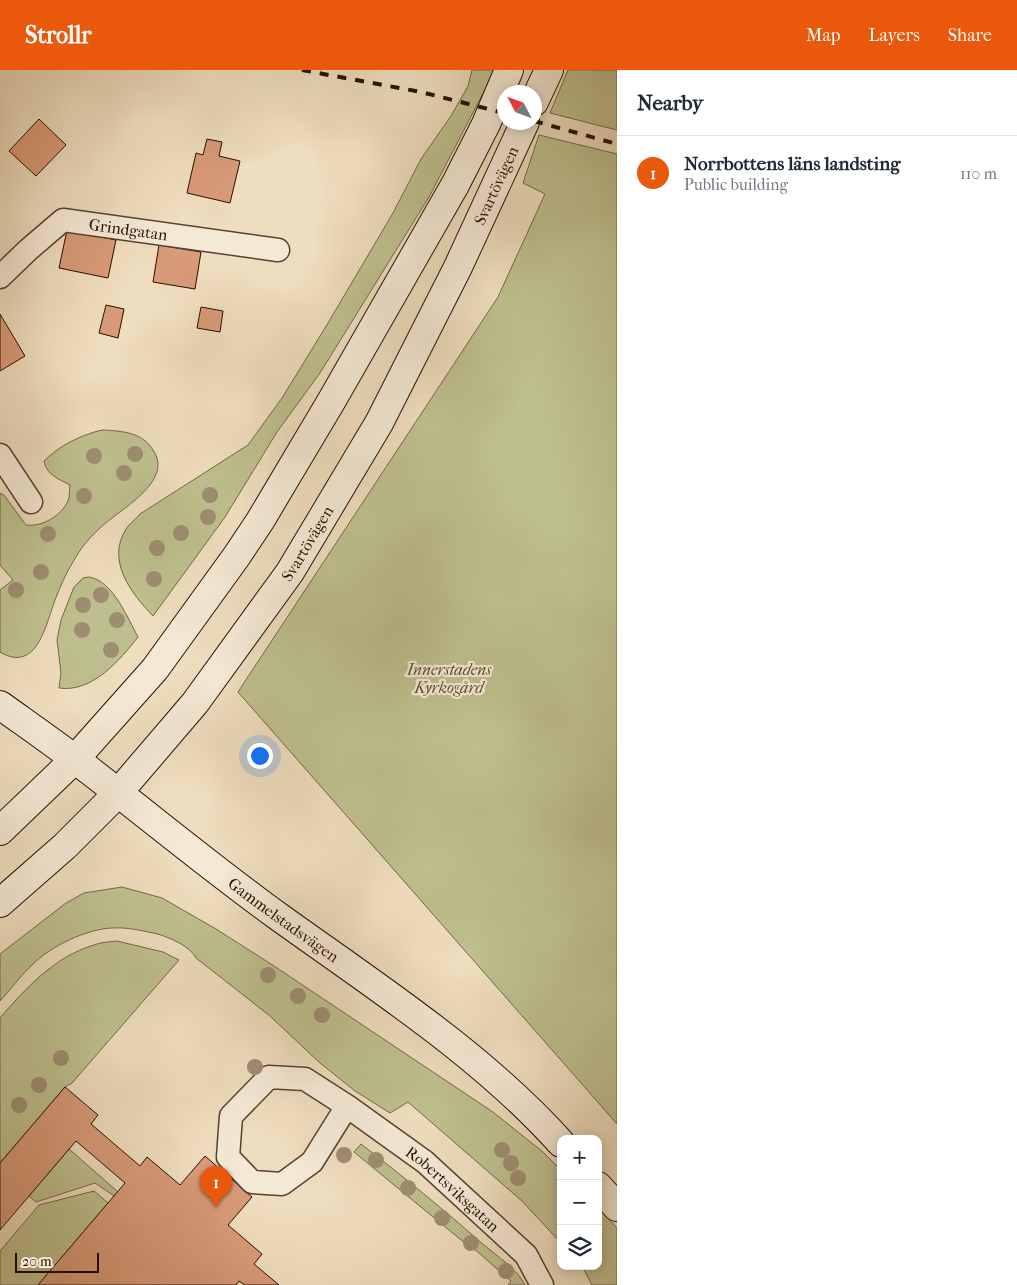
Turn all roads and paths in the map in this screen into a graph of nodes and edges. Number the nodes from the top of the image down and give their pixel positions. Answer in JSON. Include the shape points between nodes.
{"nodes":[{"id":1,"x":509,"y":70,"type":"edge"},
{"id":2,"x":548,"y":70,"type":"edge"},
{"id":3,"x":541,"y":85,"type":"edge"},
{"id":4,"x":521,"y":130,"type":"edge"},
{"id":5,"x":278,"y":250,"type":"dead end"},
{"id":6,"x":0,"y":277,"type":"edge"},
{"id":7,"x":0,"y":454,"type":"edge"},
{"id":8,"x":31,"y":502,"type":"dead end"},
{"id":9,"x":0,"y":705,"type":"edge"},
{"id":10,"x":75,"y":759,"type":"junction"},
{"id":11,"x":118,"y":793,"type":"junction"},
{"id":12,"x":0,"y":830,"type":"edge"},
{"id":13,"x":0,"y":903,"type":"edge"},
{"id":14,"x":347,"y":1106,"type":"junction"},
{"id":15,"x":557,"y":1139,"type":"edge"},
{"id":16,"x":602,"y":1190,"type":"edge"},
{"id":17,"x":617,"y":1207,"type":"edge"},
{"id":18,"x":542,"y":1285,"type":"edge"}],
"edges":[{"from":1,"to":10,"type":"main road","via":[[455,185],[260,521],[155,669]]},
{"from":2,"to":3,"type":"main road"},
{"from":4,"to":11,"type":"main road","name":"Svartövägen","via":[[458,267],[379,423],[290,572],[195,703]]},
{"from":5,"to":6,"type":"street","name":"Grindgatan","via":[[63,220]]},
{"from":7,"to":8,"type":"street"},
{"from":9,"to":10,"type":"main road","name":"Gammelstadsvägen"},
{"from":10,"to":11,"type":"main road","name":"Gammelstadsvägen"},
{"from":10,"to":12,"type":"main road"},
{"from":11,"to":13,"type":"main road","name":"Svartövägen","via":[[65,846]]},
{"from":11,"to":15,"type":"main road","name":"Gammelstadsvägen","via":[[472,1060],[540,1120]]},
{"from":14,"to":14,"type":"street","name":"Robertsviksgatan","via":[[305,1079],[269,1077],[231,1116],[228,1157],[252,1182],[282,1184],[312,1162]]},
{"from":14,"to":18,"type":"street","name":"Robertsviksgatan","via":[[425,1162],[519,1248]]},
{"from":16,"to":17,"type":"main road"}]}
